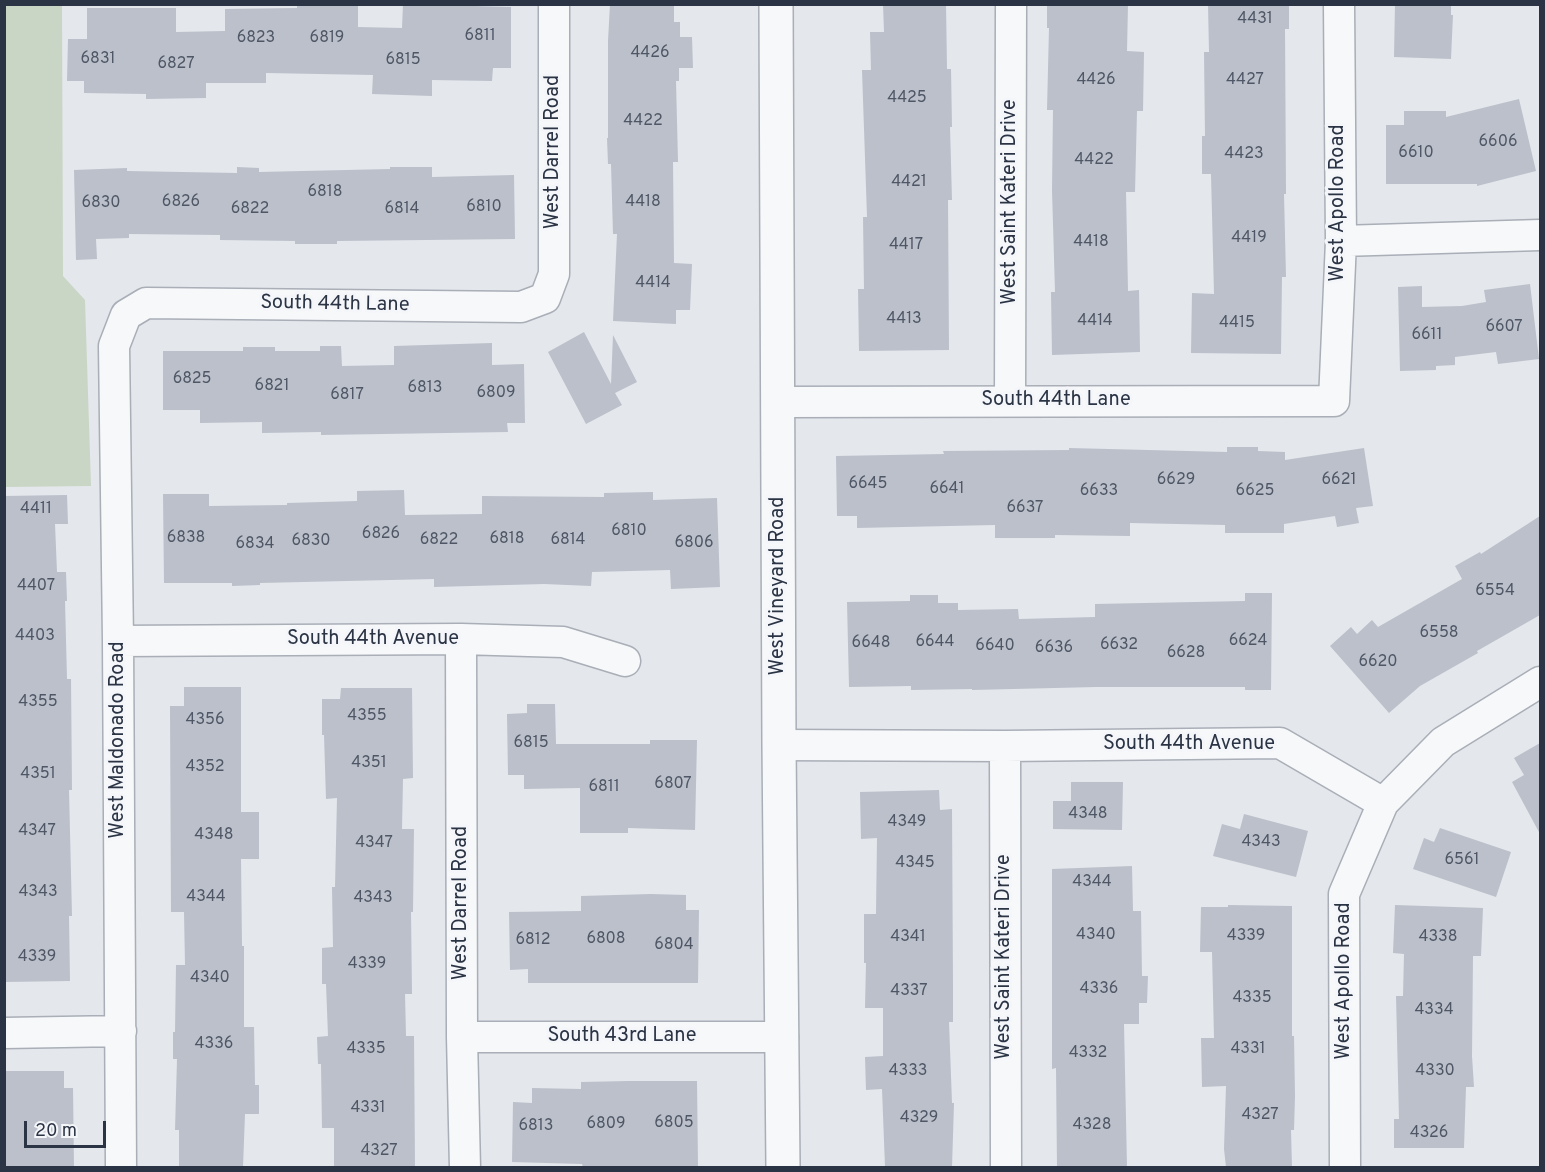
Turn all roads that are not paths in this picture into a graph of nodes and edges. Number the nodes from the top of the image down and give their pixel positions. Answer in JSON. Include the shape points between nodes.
{"nodes":[{"id":1,"x":555,"y":4,"type":"edge"},
{"id":2,"x":776,"y":4,"type":"edge"},
{"id":3,"x":1011,"y":4,"type":"edge"},
{"id":4,"x":1339,"y":4,"type":"edge"},
{"id":5,"x":1540,"y":235,"type":"edge"},
{"id":6,"x":1341,"y":241,"type":"junction"},
{"id":7,"x":544,"y":298,"type":"joint"},
{"id":8,"x":126,"y":315,"type":"joint"},
{"id":9,"x":1010,"y":400,"type":"junction"},
{"id":10,"x":1334,"y":401,"type":"joint"},
{"id":11,"x":778,"y":402,"type":"junction"},
{"id":12,"x":461,"y":639,"type":"junction"},
{"id":13,"x":118,"y":640,"type":"junction"},
{"id":14,"x":626,"y":661,"type":"dead end"},
{"id":15,"x":1540,"y":682,"type":"edge"},
{"id":16,"x":779,"y":746,"type":"junction"},
{"id":17,"x":1005,"y":746,"type":"junction"},
{"id":18,"x":1383,"y":803,"type":"junction"},
{"id":19,"x":121,"y":1031,"type":"junction"},
{"id":20,"x":4,"y":1033,"type":"edge"},
{"id":21,"x":462,"y":1037,"type":"junction"},
{"id":22,"x":783,"y":1037,"type":"junction"},
{"id":23,"x":121,"y":1167,"type":"edge"},
{"id":24,"x":465,"y":1167,"type":"edge"},
{"id":25,"x":783,"y":1167,"type":"edge"},
{"id":26,"x":1006,"y":1167,"type":"edge"},
{"id":27,"x":1345,"y":1167,"type":"edge"}],
"edges":[{"from":1,"to":7,"type":"street","name":"West Darrel Road","via":[[554,274]]},
{"from":2,"to":11,"type":"street","name":"West Vineyard Road"},
{"from":3,"to":9,"type":"street","name":"West Saint Kateri Drive"},
{"from":4,"to":6,"type":"street","name":"West Apollo Road"},
{"from":5,"to":6,"type":"street"},
{"from":6,"to":10,"type":"street","name":"West Apollo Road"},
{"from":7,"to":8,"type":"street","name":"South 44th Lane","via":[[521,307],[146,303]]},
{"from":8,"to":13,"type":"street","name":"West Maldonado Road","via":[[114,346]]},
{"from":9,"to":10,"type":"street","name":"South 44th Lane"},
{"from":9,"to":11,"type":"street","name":"South 44th Lane"},
{"from":11,"to":16,"type":"street","name":"West Vineyard Road"},
{"from":12,"to":13,"type":"street","name":"South 44th Avenue"},
{"from":12,"to":14,"type":"street","name":"South 44th Avenue","via":[[563,642]]},
{"from":12,"to":21,"type":"street","name":"West Darrel Road"},
{"from":13,"to":19,"type":"street","name":"West Maldonado Road"},
{"from":15,"to":18,"type":"street","via":[[1443,742]]},
{"from":16,"to":17,"type":"street","name":"South 44th Avenue"},
{"from":16,"to":22,"type":"street","name":"West Vineyard Road"},
{"from":17,"to":18,"type":"street","name":"South 44th Avenue","via":[[1280,743]]},
{"from":17,"to":26,"type":"street","name":"West Saint Kateri Drive"},
{"from":18,"to":27,"type":"street","name":"West Apollo Road","via":[[1344,894]]},
{"from":19,"to":20,"type":"street"},
{"from":19,"to":23,"type":"street","name":"West Maldonado Road"},
{"from":21,"to":22,"type":"street","name":"South 43rd Lane"},
{"from":21,"to":24,"type":"street","name":"West Darrel Road"},
{"from":22,"to":25,"type":"street","name":"West Vineyard Road"}]}
